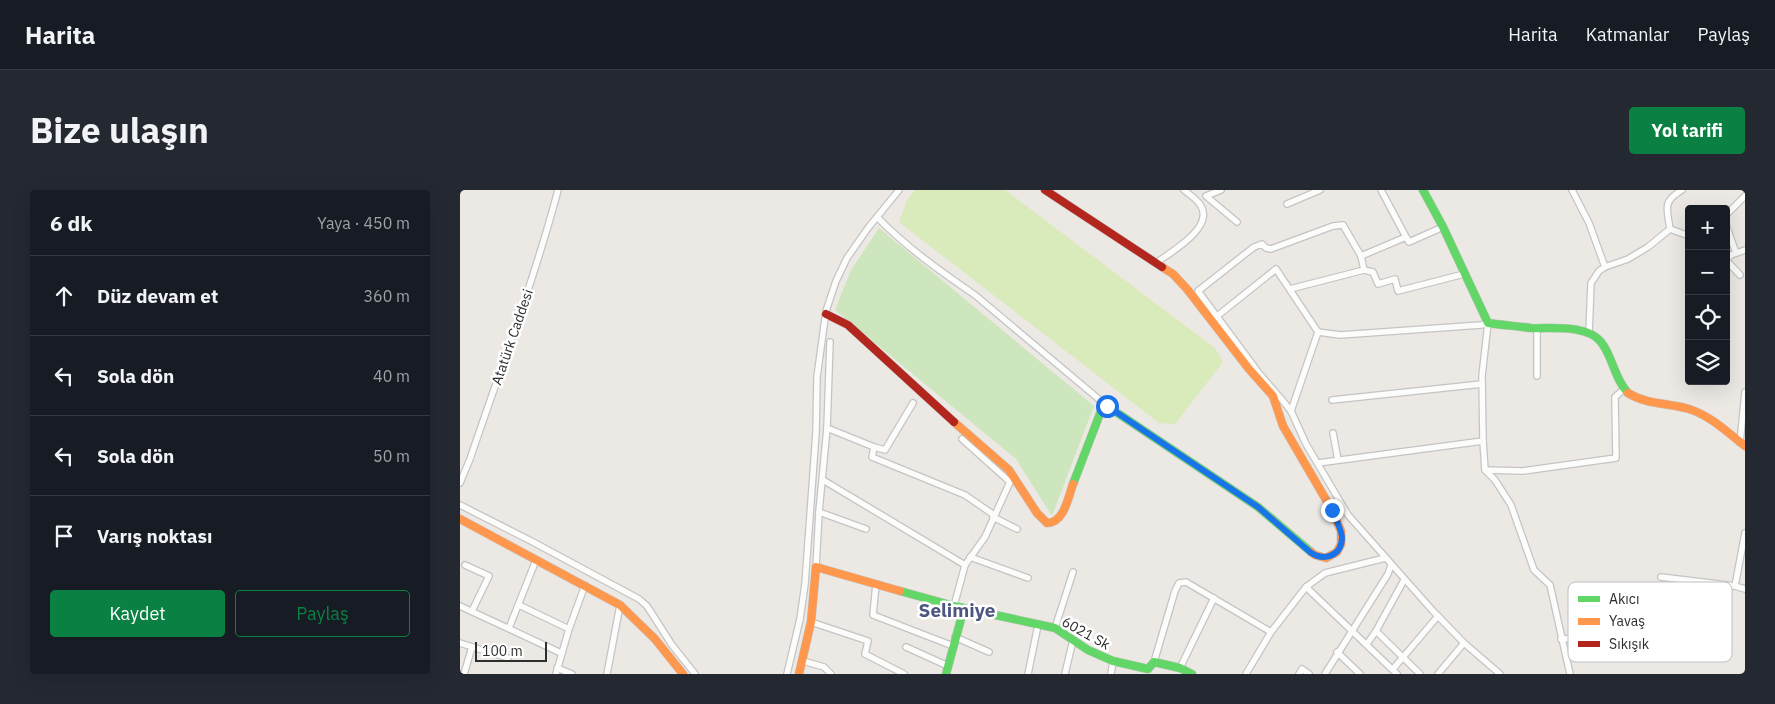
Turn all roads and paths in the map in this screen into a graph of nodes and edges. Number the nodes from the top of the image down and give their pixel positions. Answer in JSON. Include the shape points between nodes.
{"nodes":[{"id":1,"x":558,"y":190,"type":"edge"},
{"id":2,"x":899,"y":190,"type":"edge"},
{"id":3,"x":1045,"y":190,"type":"edge"},
{"id":4,"x":1184,"y":190,"type":"edge"},
{"id":5,"x":1200,"y":190,"type":"edge"},
{"id":6,"x":1222,"y":190,"type":"edge"},
{"id":7,"x":1320,"y":190,"type":"edge"},
{"id":8,"x":1381,"y":190,"type":"edge"},
{"id":9,"x":1423,"y":190,"type":"edge"},
{"id":10,"x":1572,"y":190,"type":"edge"},
{"id":11,"x":1682,"y":190,"type":"edge"},
{"id":12,"x":1206,"y":196,"type":"junction"},
{"id":13,"x":1745,"y":196,"type":"edge"},
{"id":14,"x":1287,"y":204,"type":"dead end"},
{"id":15,"x":1730,"y":211,"type":"edge"},
{"id":16,"x":877,"y":217,"type":"junction"},
{"id":17,"x":1236,"y":222,"type":"dead end"},
{"id":18,"x":1443,"y":227,"type":"junction"},
{"id":19,"x":1670,"y":229,"type":"junction"},
{"id":20,"x":1685,"y":235,"type":"edge"},
{"id":21,"x":1730,"y":236,"type":"edge"},
{"id":22,"x":1406,"y":237,"type":"junction"},
{"id":23,"x":1745,"y":250,"type":"edge"},
{"id":24,"x":1736,"y":253,"type":"junction"},
{"id":25,"x":1361,"y":256,"type":"junction"},
{"id":26,"x":1730,"y":257,"type":"edge"},
{"id":27,"x":1156,"y":263,"type":"junction"},
{"id":28,"x":1730,"y":264,"type":"edge"},
{"id":29,"x":1605,"y":267,"type":"junction"},
{"id":30,"x":1364,"y":270,"type":"junction"},
{"id":31,"x":1464,"y":274,"type":"junction"},
{"id":32,"x":1740,"y":275,"type":"dead end"},
{"id":33,"x":1290,"y":289,"type":"junction"},
{"id":34,"x":826,"y":314,"type":"junction"},
{"id":35,"x":1216,"y":316,"type":"junction"},
{"id":36,"x":1488,"y":323,"type":"junction"},
{"id":37,"x":1537,"y":328,"type":"junction"},
{"id":38,"x":1318,"y":332,"type":"junction"},
{"id":39,"x":1589,"y":333,"type":"junction"},
{"id":40,"x":830,"y":342,"type":"dead end"},
{"id":41,"x":1537,"y":376,"type":"dead end"},
{"id":42,"x":1482,"y":384,"type":"junction"},
{"id":43,"x":1624,"y":388,"type":"junction"},
{"id":44,"x":1745,"y":392,"type":"edge"},
{"id":45,"x":1332,"y":400,"type":"dead end"},
{"id":46,"x":913,"y":403,"type":"dead end"},
{"id":47,"x":1107,"y":406,"type":"junction"},
{"id":48,"x":1291,"y":411,"type":"junction"},
{"id":49,"x":827,"y":428,"type":"junction"},
{"id":50,"x":1334,"y":433,"type":"dead end"},
{"id":51,"x":962,"y":439,"type":"dead end"},
{"id":52,"x":1482,"y":441,"type":"junction"},
{"id":53,"x":1743,"y":445,"type":"edge"},
{"id":54,"x":874,"y":447,"type":"junction"},
{"id":55,"x":1338,"y":460,"type":"junction"},
{"id":56,"x":1318,"y":464,"type":"junction"},
{"id":57,"x":1485,"y":470,"type":"junction"},
{"id":58,"x":823,"y":480,"type":"junction"},
{"id":59,"x":460,"y":483,"type":"edge"},
{"id":60,"x":460,"y":505,"type":"edge"},
{"id":61,"x":819,"y":512,"type":"junction"},
{"id":62,"x":994,"y":516,"type":"junction"},
{"id":63,"x":460,"y":519,"type":"edge"},
{"id":64,"x":866,"y":529,"type":"dead end"},
{"id":65,"x":1017,"y":529,"type":"dead end"},
{"id":66,"x":1745,"y":533,"type":"edge"},
{"id":67,"x":970,"y":558,"type":"junction"},
{"id":68,"x":1384,"y":558,"type":"junction"},
{"id":69,"x":536,"y":560,"type":"junction"},
{"id":70,"x":465,"y":565,"type":"dead end"},
{"id":71,"x":965,"y":565,"type":"junction"},
{"id":72,"x":1391,"y":565,"type":"junction"},
{"id":73,"x":816,"y":567,"type":"junction"},
{"id":74,"x":1073,"y":572,"type":"dead end"},
{"id":75,"x":1661,"y":577,"type":"dead end"},
{"id":76,"x":1028,"y":578,"type":"dead end"},
{"id":77,"x":1404,"y":580,"type":"junction"},
{"id":78,"x":1702,"y":582,"type":"edge"},
{"id":79,"x":876,"y":584,"type":"junction"},
{"id":80,"x":585,"y":585,"type":"junction"},
{"id":81,"x":1732,"y":586,"type":"edge"},
{"id":82,"x":1735,"y":586,"type":"junction"},
{"id":83,"x":1306,"y":587,"type":"junction"},
{"id":84,"x":1745,"y":589,"type":"edge"},
{"id":85,"x":1214,"y":598,"type":"junction"},
{"id":86,"x":518,"y":605,"type":"junction"},
{"id":87,"x":620,"y":605,"type":"junction"},
{"id":88,"x":460,"y":606,"type":"edge"},
{"id":89,"x":954,"y":606,"type":"junction"},
{"id":90,"x":964,"y":608,"type":"junction"},
{"id":91,"x":472,"y":611,"type":"junction"},
{"id":92,"x":1438,"y":616,"type":"junction"},
{"id":93,"x":811,"y":622,"type":"junction"},
{"id":94,"x":1038,"y":625,"type":"junction"},
{"id":95,"x":509,"y":628,"type":"junction"},
{"id":96,"x":1054,"y":628,"type":"junction"},
{"id":97,"x":569,"y":629,"type":"junction"},
{"id":98,"x":1351,"y":630,"type":"junction"},
{"id":99,"x":1271,"y":632,"type":"junction"},
{"id":100,"x":1376,"y":632,"type":"junction"},
{"id":101,"x":955,"y":637,"type":"junction"},
{"id":102,"x":1561,"y":639,"type":"junction"},
{"id":103,"x":1568,"y":639,"type":"edge"},
{"id":104,"x":1073,"y":640,"type":"junction"},
{"id":105,"x":460,"y":643,"type":"edge"},
{"id":106,"x":1464,"y":643,"type":"junction"},
{"id":107,"x":1367,"y":644,"type":"junction"},
{"id":108,"x":953,"y":646,"type":"junction"},
{"id":109,"x":472,"y":647,"type":"junction"},
{"id":110,"x":906,"y":647,"type":"dead end"},
{"id":111,"x":989,"y":652,"type":"dead end"},
{"id":112,"x":1337,"y":652,"type":"junction"},
{"id":113,"x":562,"y":653,"type":"junction"},
{"id":114,"x":508,"y":658,"type":"dead end"},
{"id":115,"x":1404,"y":658,"type":"junction"},
{"id":116,"x":803,"y":661,"type":"junction"},
{"id":117,"x":1113,"y":661,"type":"junction"},
{"id":118,"x":1154,"y":662,"type":"junction"},
{"id":119,"x":1170,"y":665,"type":"junction"},
{"id":120,"x":1180,"y":668,"type":"junction"},
{"id":121,"x":946,"y":670,"type":"edge"},
{"id":122,"x":556,"y":671,"type":"edge"},
{"id":123,"x":1148,"y":672,"type":"edge"},
{"id":124,"x":1395,"y":672,"type":"edge"},
{"id":125,"x":464,"y":674,"type":"edge"},
{"id":126,"x":572,"y":674,"type":"edge"},
{"id":127,"x":607,"y":674,"type":"edge"},
{"id":128,"x":683,"y":674,"type":"edge"},
{"id":129,"x":695,"y":674,"type":"edge"},
{"id":130,"x":786,"y":674,"type":"edge"},
{"id":131,"x":799,"y":674,"type":"edge"},
{"id":132,"x":831,"y":674,"type":"edge"},
{"id":133,"x":904,"y":674,"type":"edge"},
{"id":134,"x":1028,"y":674,"type":"edge"},
{"id":135,"x":1065,"y":674,"type":"edge"},
{"id":136,"x":1111,"y":674,"type":"edge"},
{"id":137,"x":1169,"y":674,"type":"edge"},
{"id":138,"x":1192,"y":674,"type":"edge"},
{"id":139,"x":1246,"y":674,"type":"edge"},
{"id":140,"x":1299,"y":674,"type":"edge"},
{"id":141,"x":1309,"y":674,"type":"edge"},
{"id":142,"x":1325,"y":674,"type":"edge"},
{"id":143,"x":1360,"y":674,"type":"edge"},
{"id":144,"x":1420,"y":674,"type":"edge"},
{"id":145,"x":1438,"y":674,"type":"edge"},
{"id":146,"x":1500,"y":674,"type":"edge"},
{"id":147,"x":1570,"y":674,"type":"edge"}],
"edges":[{"from":1,"to":59,"type":"street","name":"Atatürk Caddesi","via":[[523,308]]},
{"from":2,"to":16,"type":"street"},
{"from":3,"to":27,"type":"street"},
{"from":4,"to":27,"type":"street","via":[[1201,206],[1204,222],[1195,233]]},
{"from":5,"to":12,"type":"street"},
{"from":6,"to":12,"type":"street"},
{"from":7,"to":14,"type":"street"},
{"from":8,"to":22,"type":"street"},
{"from":9,"to":18,"type":"street"},
{"from":10,"to":29,"type":"street"},
{"from":11,"to":19,"type":"street","via":[[1668,202]]},
{"from":12,"to":17,"type":"street"},
{"from":13,"to":15,"type":"street"},
{"from":16,"to":34,"type":"street","via":[[847,258]]},
{"from":16,"to":47,"type":"street","via":[[913,250],[975,296]]},
{"from":18,"to":22,"type":"street","via":[[1409,242]]},
{"from":18,"to":31,"type":"street"},
{"from":19,"to":20,"type":"street"},
{"from":19,"to":29,"type":"street","via":[[1628,259]]},
{"from":21,"to":24,"type":"street"},
{"from":22,"to":25,"type":"street"},
{"from":23,"to":24,"type":"street"},
{"from":24,"to":26,"type":"street"},
{"from":25,"to":30,"type":"street"},
{"from":25,"to":35,"type":"street","via":[[1343,225],[1271,250],[1262,244],[1254,247],[1198,291]]},
{"from":27,"to":47,"type":"street","via":[[1187,289],[1273,396],[1283,426],[1332,510],[1341,531],[1339,548],[1326,558],[1315,555],[1258,507]]},
{"from":28,"to":32,"type":"street"},
{"from":29,"to":39,"type":"street","via":[[1591,283]]},
{"from":30,"to":31,"type":"street","via":[[1373,272],[1378,284],[1395,279],[1398,291]]},
{"from":30,"to":33,"type":"street"},
{"from":31,"to":36,"type":"street"},
{"from":33,"to":35,"type":"street","via":[[1276,269]]},
{"from":33,"to":38,"type":"street"},
{"from":34,"to":47,"type":"street","via":[[848,325],[1009,470],[1042,520],[1050,524],[1060,518],[1101,411]]},
{"from":34,"to":130,"type":"street","via":[[817,377],[805,584]]},
{"from":35,"to":48,"type":"street"},
{"from":36,"to":37,"type":"street"},
{"from":36,"to":38,"type":"street","via":[[1340,336]]},
{"from":36,"to":42,"type":"street"},
{"from":37,"to":39,"type":"street"},
{"from":37,"to":41,"type":"street"},
{"from":38,"to":48,"type":"street"},
{"from":39,"to":43,"type":"street","via":[[1602,341]]},
{"from":40,"to":49,"type":"street"},
{"from":42,"to":45,"type":"street"},
{"from":42,"to":52,"type":"street"},
{"from":43,"to":53,"type":"street","via":[[1635,397],[1691,410],[1709,418]]},
{"from":43,"to":57,"type":"street","via":[[1615,396],[1616,458],[1523,471]]},
{"from":44,"to":53,"type":"street"},
{"from":46,"to":54,"type":"street","via":[[885,450]]},
{"from":48,"to":56,"type":"street"},
{"from":49,"to":54,"type":"street"},
{"from":49,"to":58,"type":"street"},
{"from":50,"to":55,"type":"street"},
{"from":51,"to":62,"type":"street","via":[[1010,482]]},
{"from":52,"to":55,"type":"street"},
{"from":52,"to":57,"type":"street"},
{"from":54,"to":62,"type":"street","via":[[872,457],[965,495]]},
{"from":55,"to":56,"type":"street"},
{"from":56,"to":68,"type":"street","via":[[1348,515]]},
{"from":57,"to":102,"type":"street","via":[[1511,505],[1534,570],[1550,585]]},
{"from":58,"to":61,"type":"street"},
{"from":58,"to":71,"type":"street"},
{"from":60,"to":129,"type":"street","via":[[639,599]]},
{"from":61,"to":64,"type":"street"},
{"from":61,"to":73,"type":"street"},
{"from":62,"to":65,"type":"street"},
{"from":62,"to":67,"type":"street","via":[[985,537]]},
{"from":63,"to":69,"type":"street"},
{"from":66,"to":82,"type":"street"},
{"from":67,"to":71,"type":"street"},
{"from":67,"to":76,"type":"street"},
{"from":68,"to":72,"type":"street"},
{"from":68,"to":83,"type":"street","via":[[1325,573]]},
{"from":69,"to":80,"type":"street"},
{"from":69,"to":86,"type":"street"},
{"from":70,"to":91,"type":"street","via":[[489,576]]},
{"from":71,"to":89,"type":"street"},
{"from":72,"to":77,"type":"street"},
{"from":72,"to":98,"type":"street"},
{"from":73,"to":79,"type":"street","name":"6021 Sk"},
{"from":73,"to":93,"type":"street"},
{"from":74,"to":96,"type":"street"},
{"from":75,"to":78,"type":"street"},
{"from":77,"to":92,"type":"street"},
{"from":77,"to":100,"type":"street"},
{"from":79,"to":89,"type":"street","name":"6021 Sk"},
{"from":79,"to":108,"type":"street","via":[[874,615]]},
{"from":80,"to":87,"type":"street"},
{"from":80,"to":97,"type":"street"},
{"from":81,"to":82,"type":"street"},
{"from":82,"to":84,"type":"street"},
{"from":83,"to":98,"type":"street"},
{"from":83,"to":99,"type":"street"},
{"from":85,"to":99,"type":"street"},
{"from":85,"to":118,"type":"street","via":[[1186,582],[1180,583]]},
{"from":85,"to":120,"type":"street"},
{"from":86,"to":95,"type":"street"},
{"from":86,"to":97,"type":"street"},
{"from":87,"to":127,"type":"street"},
{"from":87,"to":128,"type":"street","via":[[655,639]]},
{"from":88,"to":91,"type":"street"},
{"from":89,"to":90,"type":"street","name":"6021 Sk"},
{"from":90,"to":94,"type":"street","name":"6021 Sk"},
{"from":90,"to":101,"type":"street"},
{"from":91,"to":95,"type":"street"},
{"from":92,"to":106,"type":"street"},
{"from":92,"to":115,"type":"street"},
{"from":93,"to":116,"type":"street"},
{"from":93,"to":133,"type":"street","via":[[868,641],[865,654]]},
{"from":94,"to":96,"type":"street","name":"6021 Sk"},
{"from":94,"to":134,"type":"street"},
{"from":95,"to":113,"type":"street"},
{"from":96,"to":104,"type":"street","name":"6021 Sk"},
{"from":97,"to":113,"type":"street"},
{"from":98,"to":107,"type":"street"},
{"from":98,"to":112,"type":"street"},
{"from":99,"to":139,"type":"street"},
{"from":100,"to":107,"type":"street"},
{"from":100,"to":115,"type":"street"},
{"from":101,"to":108,"type":"street"},
{"from":101,"to":111,"type":"street"},
{"from":102,"to":103,"type":"street"},
{"from":102,"to":147,"type":"street"},
{"from":104,"to":117,"type":"street","name":"6021 Sk"},
{"from":104,"to":135,"type":"street"},
{"from":105,"to":109,"type":"street"},
{"from":106,"to":145,"type":"street"},
{"from":106,"to":146,"type":"street"},
{"from":107,"to":124,"type":"street"},
{"from":108,"to":121,"type":"street"},
{"from":109,"to":114,"type":"street"},
{"from":109,"to":125,"type":"street"},
{"from":110,"to":121,"type":"street"},
{"from":112,"to":142,"type":"street"},
{"from":112,"to":143,"type":"street"},
{"from":113,"to":122,"type":"street"},
{"from":115,"to":124,"type":"street"},
{"from":115,"to":144,"type":"street"},
{"from":116,"to":131,"type":"street"},
{"from":116,"to":132,"type":"street","via":[[824,667]]},
{"from":117,"to":123,"type":"street","name":"6021 Sk"},
{"from":117,"to":136,"type":"street"},
{"from":118,"to":119,"type":"street"},
{"from":118,"to":123,"type":"street","name":"6021 Sk"},
{"from":119,"to":120,"type":"street"},
{"from":119,"to":137,"type":"street"},
{"from":120,"to":138,"type":"street"},
{"from":122,"to":126,"type":"street"},
{"from":140,"to":141,"type":"street","via":[[1302,670]]}]}
